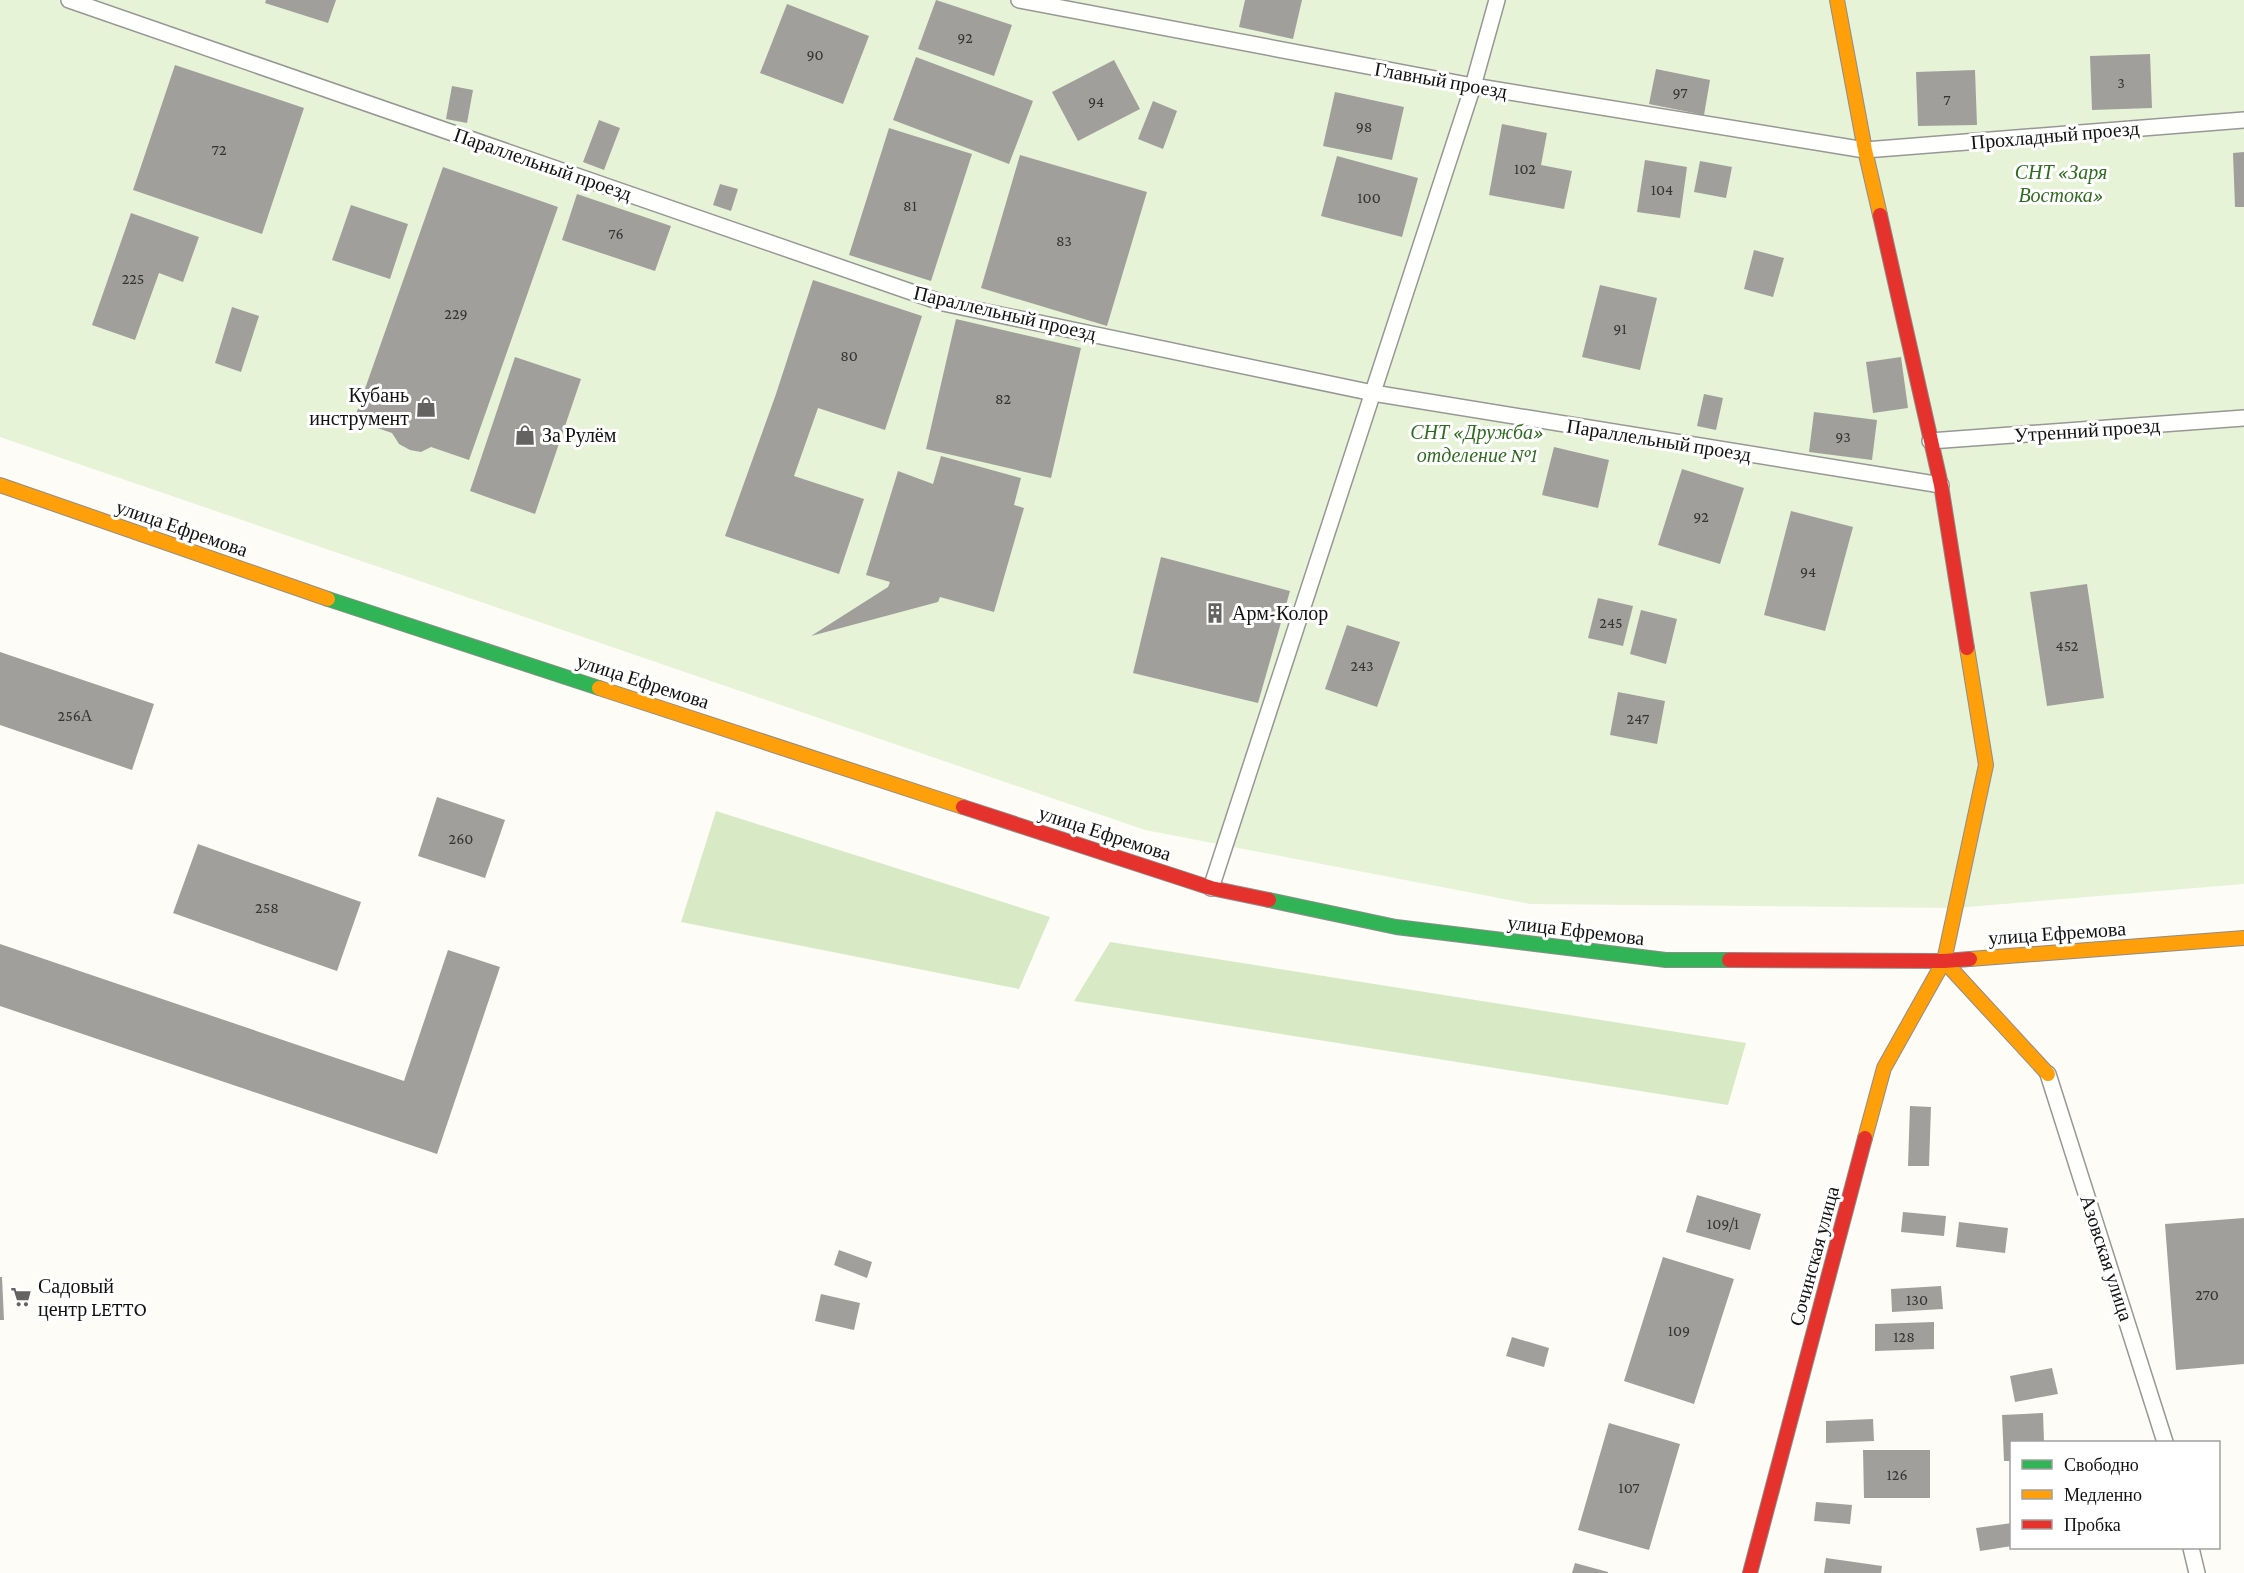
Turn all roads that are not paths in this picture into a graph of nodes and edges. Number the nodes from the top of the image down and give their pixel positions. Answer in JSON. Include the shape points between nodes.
{"nodes":[{"id":1,"x":69,"y":0,"type":"edge"},
{"id":2,"x":1019,"y":0,"type":"edge"},
{"id":3,"x":1497,"y":0,"type":"edge"},
{"id":4,"x":1837,"y":0,"type":"edge"},
{"id":5,"x":1473,"y":86,"type":"junction"},
{"id":6,"x":2244,"y":120,"type":"edge"},
{"id":7,"x":1865,"y":150,"type":"junction"},
{"id":8,"x":1373,"y":393,"type":"junction"},
{"id":9,"x":2244,"y":418,"type":"edge"},
{"id":10,"x":1930,"y":441,"type":"junction"},
{"id":11,"x":0,"y":485,"type":"edge"},
{"id":12,"x":1941,"y":485,"type":"junction"},
{"id":13,"x":1211,"y":888,"type":"junction"},
{"id":14,"x":2244,"y":938,"type":"edge"},
{"id":15,"x":1944,"y":961,"type":"junction"},
{"id":16,"x":2048,"y":1074,"type":"joint"},
{"id":17,"x":2164,"y":1441,"type":"edge"},
{"id":18,"x":2191,"y":1549,"type":"edge"},
{"id":19,"x":1750,"y":1573,"type":"edge"},
{"id":20,"x":2197,"y":1573,"type":"edge"}],
"edges":[{"from":1,"to":8,"type":"lane","name":"Параллельный проезд","via":[[943,303]]},
{"from":2,"to":5,"type":"lane","name":"Главный проезд"},
{"from":3,"to":5,"type":"lane"},
{"from":4,"to":7,"type":"main road","name":"Сочинская улица"},
{"from":5,"to":7,"type":"lane","name":"Главный проезд"},
{"from":5,"to":8,"type":"lane"},
{"from":6,"to":7,"type":"lane","name":"Прохладный проезд"},
{"from":7,"to":10,"type":"main road","name":"Сочинская улица"},
{"from":8,"to":12,"type":"lane","name":"Параллельный проезд"},
{"from":8,"to":13,"type":"lane"},
{"from":9,"to":10,"type":"lane","name":"Утренний проезд"},
{"from":10,"to":12,"type":"main road","name":"Сочинская улица"},
{"from":11,"to":13,"type":"main road","name":"улица Ефремова","via":[[265,578]]},
{"from":12,"to":15,"type":"main road","name":"Сочинская улица","via":[[1986,765]]},
{"from":13,"to":15,"type":"main road","name":"улица Ефремова","via":[[1396,927],[1666,960]]},
{"from":14,"to":15,"type":"main road","name":"улица Ефремова"},
{"from":15,"to":16,"type":"main road"},
{"from":15,"to":19,"type":"main road","name":"Сочинская улица","via":[[1884,1068]]},
{"from":16,"to":17,"type":"lane","name":"Азовская улица"},
{"from":18,"to":20,"type":"lane"}]}
